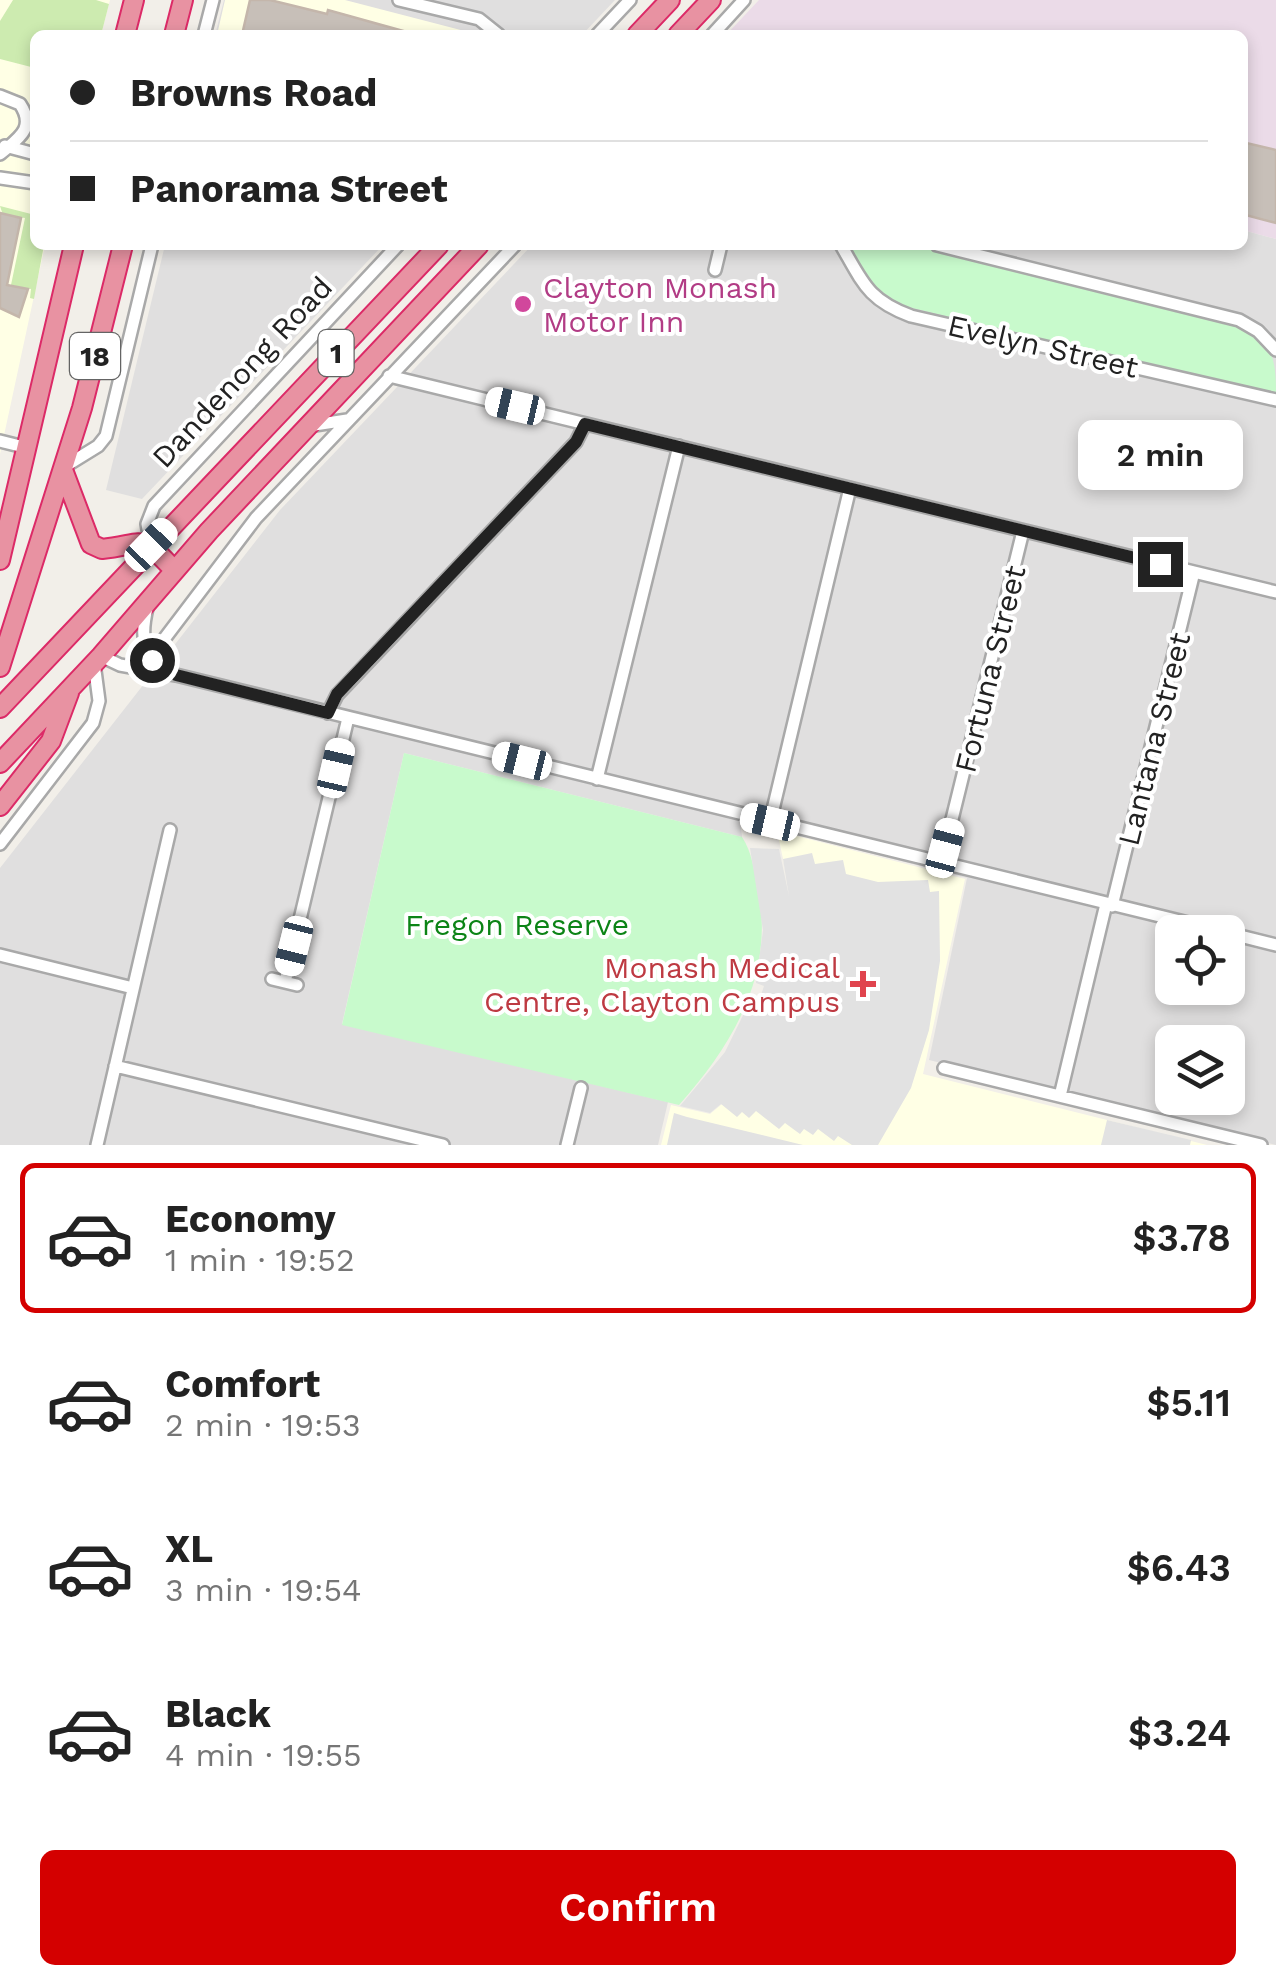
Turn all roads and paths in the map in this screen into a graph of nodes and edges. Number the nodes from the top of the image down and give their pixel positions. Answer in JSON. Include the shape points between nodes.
{"nodes":[{"id":1,"x":134,"y":0,"type":"edge"},
{"id":2,"x":183,"y":0,"type":"edge"},
{"id":3,"x":213,"y":0,"type":"edge"},
{"id":4,"x":399,"y":0,"type":"edge"},
{"id":5,"x":630,"y":0,"type":"edge"},
{"id":6,"x":670,"y":0,"type":"edge"},
{"id":7,"x":710,"y":0,"type":"edge"},
{"id":8,"x":744,"y":0,"type":"edge"},
{"id":9,"x":127,"y":30,"type":"edge"},
{"id":10,"x":175,"y":30,"type":"edge"},
{"id":11,"x":205,"y":30,"type":"edge"},
{"id":12,"x":493,"y":30,"type":"edge"},
{"id":13,"x":602,"y":30,"type":"edge"},
{"id":14,"x":642,"y":30,"type":"edge"},
{"id":15,"x":683,"y":30,"type":"edge"},
{"id":16,"x":717,"y":30,"type":"edge"},
{"id":17,"x":0,"y":96,"type":"edge"},
{"id":18,"x":3,"y":148,"type":"edge"},
{"id":19,"x":30,"y":151,"type":"edge"},
{"id":20,"x":0,"y":178,"type":"edge"},
{"id":21,"x":30,"y":181,"type":"edge"},
{"id":22,"x":73,"y":250,"type":"edge"},
{"id":23,"x":123,"y":250,"type":"edge"},
{"id":24,"x":151,"y":250,"type":"edge"},
{"id":25,"x":393,"y":250,"type":"edge"},
{"id":26,"x":434,"y":250,"type":"edge"},
{"id":27,"x":474,"y":250,"type":"edge"},
{"id":28,"x":510,"y":250,"type":"edge"},
{"id":29,"x":721,"y":250,"type":"edge"},
{"id":30,"x":844,"y":250,"type":"edge"},
{"id":31,"x":957,"y":250,"type":"edge"},
{"id":32,"x":716,"y":270,"type":"dead end"},
{"id":33,"x":1276,"y":350,"type":"edge"},
{"id":34,"x":389,"y":376,"type":"junction"},
{"id":35,"x":1276,"y":400,"type":"edge"},
{"id":36,"x":347,"y":420,"type":"junction"},
{"id":37,"x":585,"y":424,"type":"junction"},
{"id":38,"x":308,"y":426,"type":"junction"},
{"id":39,"x":0,"y":440,"type":"edge"},
{"id":40,"x":679,"y":446,"type":"junction"},
{"id":41,"x":28,"y":448,"type":"junction"},
{"id":42,"x":63,"y":468,"type":"junction"},
{"id":43,"x":850,"y":488,"type":"junction"},
{"id":44,"x":1023,"y":531,"type":"junction"},
{"id":45,"x":151,"y":545,"type":"junction"},
{"id":46,"x":0,"y":560,"type":"edge"},
{"id":47,"x":174,"y":570,"type":"junction"},
{"id":48,"x":1194,"y":572,"type":"junction"},
{"id":49,"x":1276,"y":592,"type":"edge"},
{"id":50,"x":150,"y":599,"type":"junction"},
{"id":51,"x":150,"y":658,"type":"junction"},
{"id":52,"x":98,"y":659,"type":"junction"},
{"id":53,"x":0,"y":667,"type":"edge"},
{"id":54,"x":130,"y":668,"type":"junction"},
{"id":55,"x":176,"y":675,"type":"junction"},
{"id":56,"x":71,"y":688,"type":"junction"},
{"id":57,"x":0,"y":708,"type":"edge"},
{"id":58,"x":328,"y":713,"type":"junction"},
{"id":59,"x":348,"y":718,"type":"junction"},
{"id":60,"x":0,"y":763,"type":"edge"},
{"id":61,"x":598,"y":779,"type":"junction"},
{"id":62,"x":0,"y":806,"type":"edge"},
{"id":63,"x":770,"y":822,"type":"junction"},
{"id":64,"x":170,"y":830,"type":"dead end"},
{"id":65,"x":0,"y":844,"type":"edge"},
{"id":66,"x":940,"y":864,"type":"junction"},
{"id":67,"x":1109,"y":905,"type":"junction"},
{"id":68,"x":1155,"y":916,"type":"edge"},
{"id":69,"x":1245,"y":938,"type":"edge"},
{"id":70,"x":1276,"y":945,"type":"edge"},
{"id":71,"x":0,"y":955,"type":"edge"},
{"id":72,"x":284,"y":982,"type":"dead end"},
{"id":73,"x":132,"y":988,"type":"junction"},
{"id":74,"x":116,"y":1066,"type":"junction"},
{"id":75,"x":944,"y":1068,"type":"dead end"},
{"id":76,"x":581,"y":1088,"type":"dead end"},
{"id":77,"x":1060,"y":1096,"type":"junction"},
{"id":78,"x":97,"y":1145,"type":"edge"},
{"id":79,"x":443,"y":1145,"type":"edge"},
{"id":80,"x":567,"y":1145,"type":"edge"},
{"id":81,"x":1261,"y":1145,"type":"edge"}],
"edges":[{"from":1,"to":9,"type":"highway"},
{"from":2,"to":10,"type":"highway"},
{"from":3,"to":11,"type":"street"},
{"from":4,"to":12,"type":"street","via":[[479,19]]},
{"from":5,"to":13,"type":"street"},
{"from":6,"to":14,"type":"highway"},
{"from":7,"to":15,"type":"highway"},
{"from":8,"to":16,"type":"street"},
{"from":17,"to":18,"type":"street","via":[[17,102],[26,115],[24,133]]},
{"from":18,"to":19,"type":"street"},
{"from":20,"to":21,"type":"street"},
{"from":22,"to":41,"type":"highway","number":"18"},
{"from":23,"to":42,"type":"highway","number":"18"},
{"from":24,"to":42,"type":"street","via":[[106,436]]},
{"from":25,"to":45,"type":"street","name":"Dandenong Road","via":[[154,506],[147,524]]},
{"from":26,"to":45,"type":"highway","number":"1"},
{"from":27,"to":38,"type":"highway","number":"1"},
{"from":28,"to":34,"type":"street"},
{"from":29,"to":32,"type":"street"},
{"from":30,"to":35,"type":"street","name":"Evelyn Street","via":[[866,290],[911,316]]},
{"from":31,"to":33,"type":"street","via":[[1239,320]]},
{"from":34,"to":36,"type":"street"},
{"from":34,"to":37,"type":"street"},
{"from":36,"to":38,"type":"street"},
{"from":36,"to":51,"type":"street","via":[[238,540]]},
{"from":37,"to":40,"type":"street"},
{"from":37,"to":58,"type":"street","via":[[576,442],[337,694]]},
{"from":38,"to":47,"type":"highway","number":"1"},
{"from":39,"to":41,"type":"street"},
{"from":40,"to":43,"type":"street"},
{"from":40,"to":61,"type":"street"},
{"from":41,"to":46,"type":"highway","number":"18"},
{"from":42,"to":45,"type":"highway","via":[[93,546],[132,540]]},
{"from":42,"to":53,"type":"highway","number":"18"},
{"from":43,"to":44,"type":"street"},
{"from":43,"to":63,"type":"street"},
{"from":44,"to":48,"type":"street"},
{"from":44,"to":66,"type":"street","name":"Fortuna Street"},
{"from":45,"to":47,"type":"highway"},
{"from":45,"to":57,"type":"highway","number":"1"},
{"from":47,"to":50,"type":"highway","number":"1"},
{"from":48,"to":49,"type":"street"},
{"from":48,"to":67,"type":"street","name":"Lantana Street"},
{"from":50,"to":51,"type":"street","via":[[142,638]]},
{"from":50,"to":52,"type":"highway","number":"1"},
{"from":51,"to":54,"type":"street"},
{"from":51,"to":55,"type":"street"},
{"from":52,"to":54,"type":"street"},
{"from":52,"to":56,"type":"highway","number":"1"},
{"from":52,"to":65,"type":"street","via":[[93,723]]},
{"from":54,"to":55,"type":"street"},
{"from":55,"to":58,"type":"street"},
{"from":56,"to":60,"type":"highway","number":"1"},
{"from":56,"to":62,"type":"highway","via":[[51,741]]},
{"from":58,"to":59,"type":"street"},
{"from":59,"to":61,"type":"street"},
{"from":59,"to":72,"type":"street"},
{"from":61,"to":63,"type":"street"},
{"from":63,"to":66,"type":"street"},
{"from":64,"to":73,"type":"street"},
{"from":66,"to":67,"type":"street"},
{"from":67,"to":68,"type":"street"},
{"from":67,"to":77,"type":"street","name":"Lantana Street"},
{"from":69,"to":70,"type":"street"},
{"from":71,"to":73,"type":"street"},
{"from":73,"to":74,"type":"street"},
{"from":74,"to":78,"type":"street"},
{"from":74,"to":79,"type":"street"},
{"from":75,"to":77,"type":"street"},
{"from":76,"to":80,"type":"street"},
{"from":77,"to":81,"type":"street"}]}
